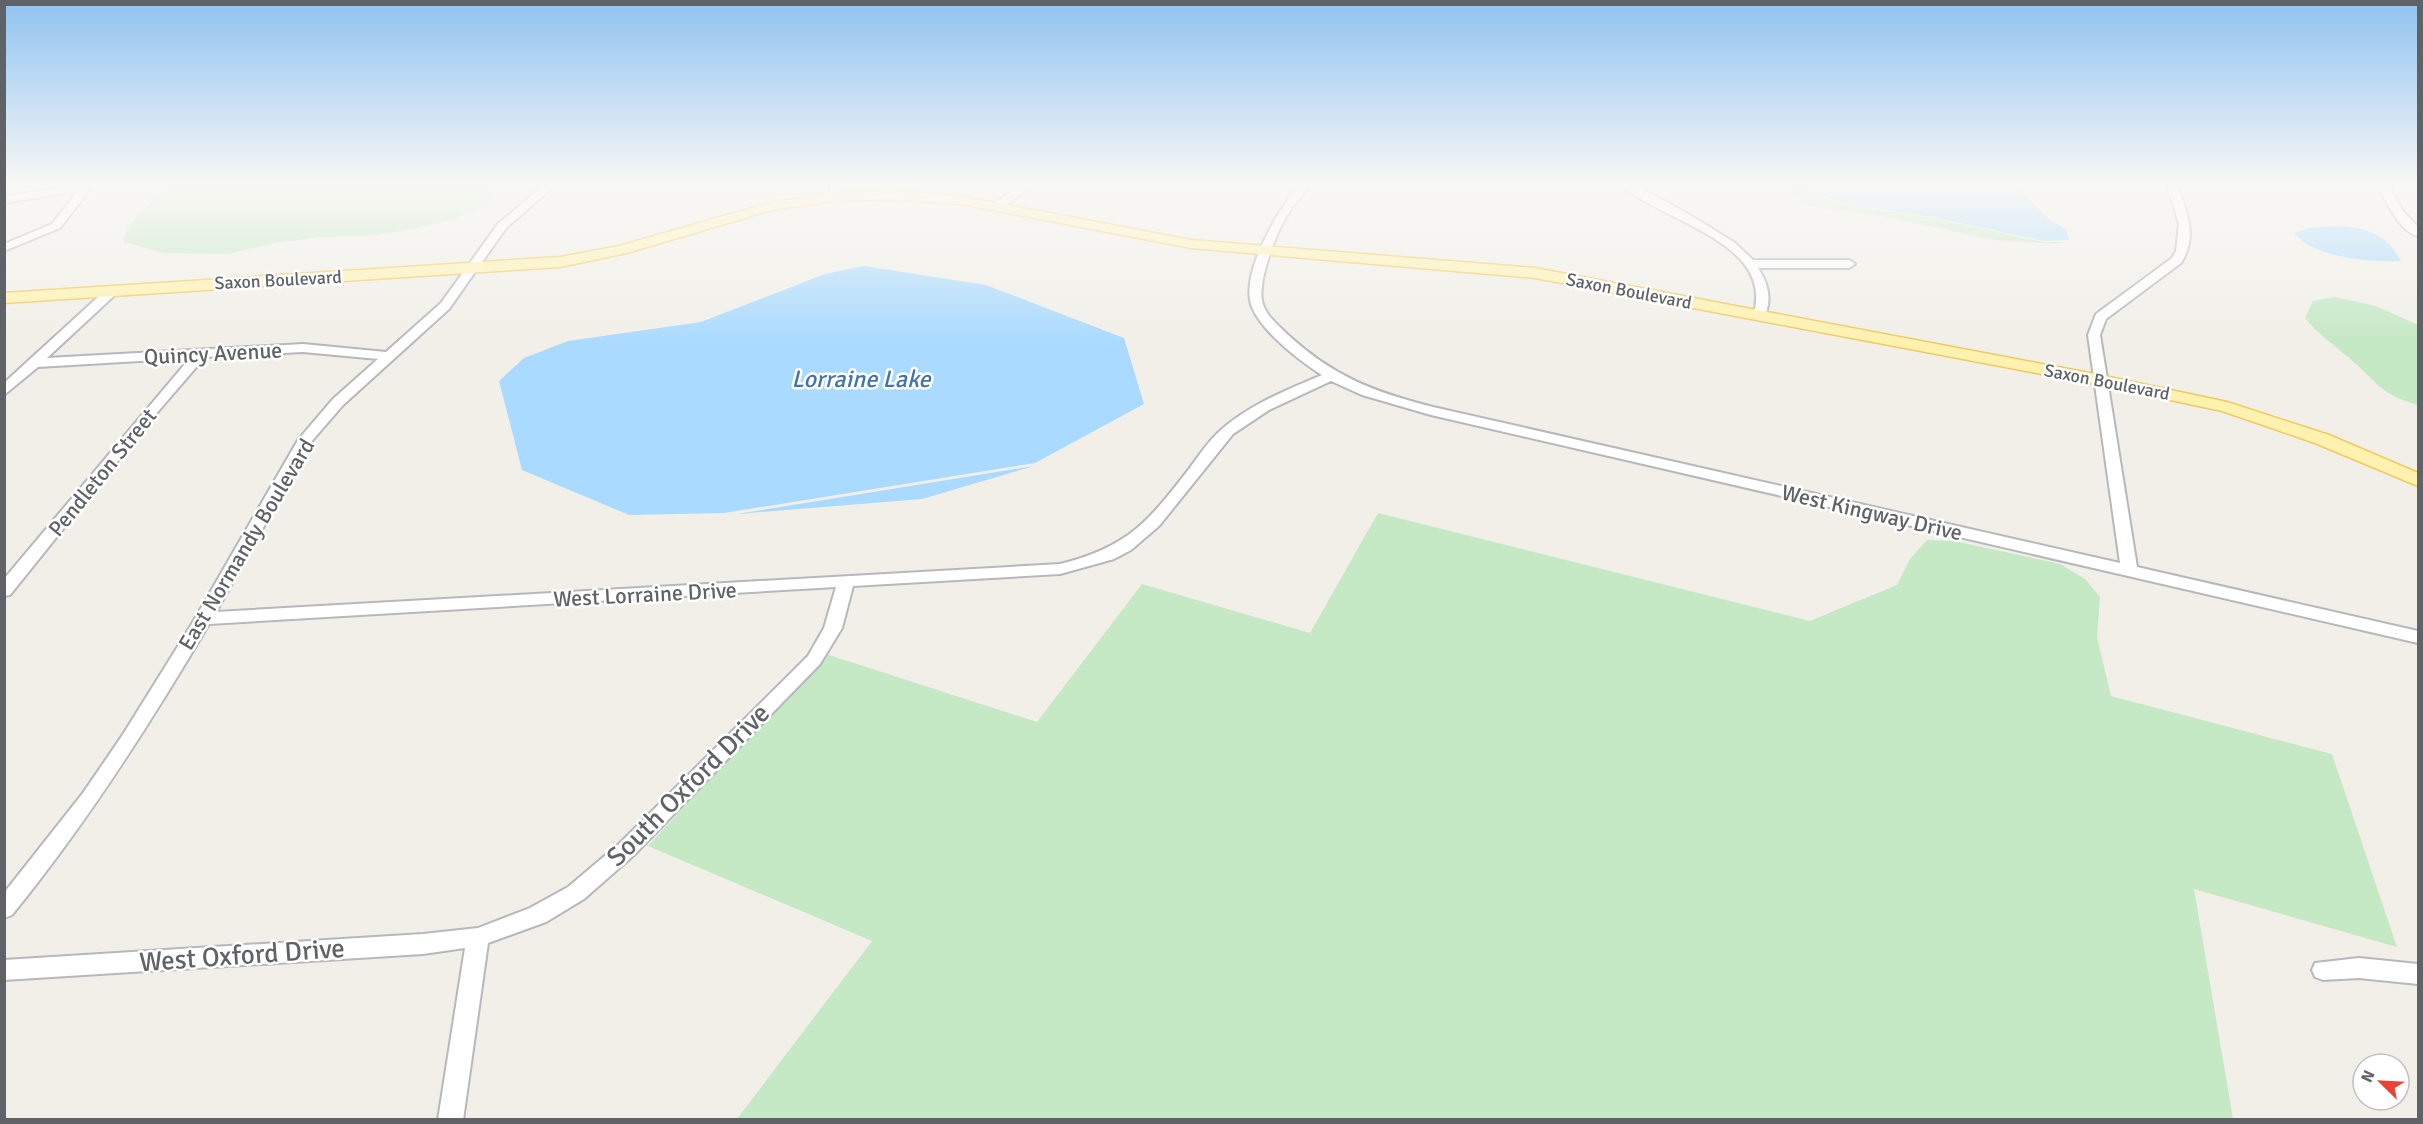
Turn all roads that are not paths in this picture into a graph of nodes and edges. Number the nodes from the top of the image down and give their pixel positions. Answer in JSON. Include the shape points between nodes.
{"nodes":[{"id":1,"x":35,"y":237,"type":"edge"},
{"id":2,"x":494,"y":237,"type":"edge"},
{"id":3,"x":667,"y":237,"type":"edge"},
{"id":4,"x":1155,"y":237,"type":"edge"},
{"id":5,"x":1271,"y":237,"type":"edge"},
{"id":6,"x":1720,"y":237,"type":"edge"},
{"id":7,"x":2187,"y":237,"type":"edge"},
{"id":8,"x":4,"y":248,"type":"edge"},
{"id":9,"x":1267,"y":250,"type":"junction"},
{"id":10,"x":1750,"y":264,"type":"junction"},
{"id":11,"x":1849,"y":264,"type":"dead end"},
{"id":12,"x":473,"y":268,"type":"junction"},
{"id":13,"x":113,"y":290,"type":"junction"},
{"id":14,"x":4,"y":298,"type":"edge"},
{"id":15,"x":1759,"y":316,"type":"junction"},
{"id":16,"x":201,"y":354,"type":"junction"},
{"id":17,"x":389,"y":356,"type":"junction"},
{"id":18,"x":36,"y":363,"type":"junction"},
{"id":19,"x":1329,"y":377,"type":"junction"},
{"id":20,"x":2100,"y":380,"type":"junction"},
{"id":21,"x":4,"y":392,"type":"edge"},
{"id":22,"x":2418,"y":480,"type":"edge"},
{"id":23,"x":2129,"y":571,"type":"junction"},
{"id":24,"x":846,"y":582,"type":"junction"},
{"id":25,"x":4,"y":591,"type":"edge"},
{"id":26,"x":202,"y":619,"type":"junction"},
{"id":27,"x":2418,"y":637,"type":"edge"},
{"id":28,"x":4,"y":909,"type":"edge"},
{"id":29,"x":478,"y":937,"type":"junction"},
{"id":30,"x":4,"y":970,"type":"edge"},
{"id":31,"x":2323,"y":970,"type":"dead end"},
{"id":32,"x":2418,"y":974,"type":"edge"},
{"id":33,"x":450,"y":1119,"type":"edge"}],
"edges":[{"from":1,"to":8,"type":"street"},
{"from":2,"to":12,"type":"street","name":"East Normandy Boulevard"},
{"from":3,"to":12,"type":"main road","name":"Saxon Boulevard","via":[[589,257]]},
{"from":4,"to":9,"type":"main road","name":"Saxon Boulevard"},
{"from":5,"to":9,"type":"street"},
{"from":6,"to":10,"type":"street"},
{"from":7,"to":20,"type":"street","via":[[2185,249],[2176,260],[2100,317],[2094,335]]},
{"from":9,"to":15,"type":"main road","name":"Saxon Boulevard","via":[[1486,267]]},
{"from":9,"to":19,"type":"street","via":[[1257,282],[1257,306],[1283,337]]},
{"from":10,"to":11,"type":"street"},
{"from":10,"to":15,"type":"street","via":[[1764,296]]},
{"from":12,"to":13,"type":"main road","name":"Saxon Boulevard"},
{"from":12,"to":17,"type":"street","name":"East Normandy Boulevard","via":[[445,306]]},
{"from":13,"to":14,"type":"main road","name":"Saxon Boulevard"},
{"from":13,"to":18,"type":"street"},
{"from":15,"to":20,"type":"main road","name":"Saxon Boulevard"},
{"from":16,"to":17,"type":"street","name":"Quincy Avenue","via":[[303,348]]},
{"from":16,"to":18,"type":"street","name":"Quincy Avenue"},
{"from":16,"to":25,"type":"street","name":"Pendleton Street"},
{"from":17,"to":26,"type":"street","name":"East Normandy Boulevard","via":[[338,402],[305,440]]},
{"from":18,"to":21,"type":"street"},
{"from":19,"to":23,"type":"street","name":"West Kingway Drive","via":[[1389,400]]},
{"from":19,"to":24,"type":"street","name":"West Lorraine Drive","via":[[1244,418],[1226,433],[1151,528],[1109,556],[1060,569]]},
{"from":20,"to":22,"type":"main road","name":"Saxon Boulevard","via":[[2227,407],[2278,423]]},
{"from":20,"to":23,"type":"street"},
{"from":23,"to":27,"type":"street","name":"West Kingway Drive"},
{"from":24,"to":26,"type":"street","name":"West Lorraine Drive"},
{"from":24,"to":29,"type":"street","name":"South Oxford Drive","via":[[833,627],[814,660],[627,849],[576,893],[538,915]]},
{"from":26,"to":28,"type":"street","name":"East Normandy Boulevard","via":[[109,774]]},
{"from":29,"to":30,"type":"street","name":"West Oxford Drive","via":[[423,944]]},
{"from":29,"to":33,"type":"street"},
{"from":31,"to":32,"type":"street","via":[[2359,968]]}]}
